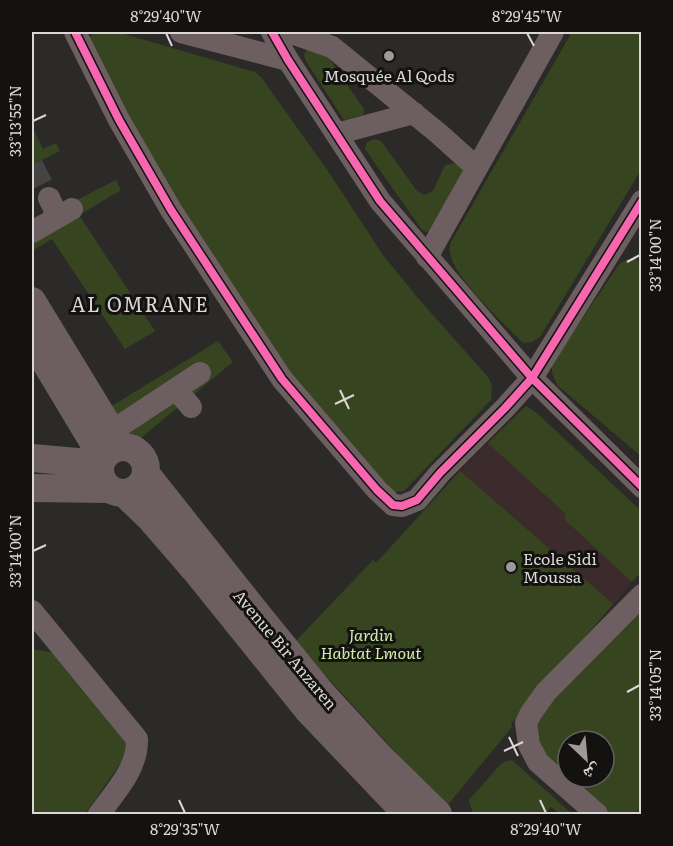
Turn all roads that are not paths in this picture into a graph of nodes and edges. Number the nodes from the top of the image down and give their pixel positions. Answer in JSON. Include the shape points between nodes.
{"nodes":[{"id":1,"x":75,"y":32,"type":"edge"},
{"id":2,"x":181,"y":32,"type":"edge"},
{"id":3,"x":272,"y":32,"type":"edge"},
{"id":4,"x":289,"y":32,"type":"edge"},
{"id":5,"x":553,"y":32,"type":"edge"},
{"id":6,"x":288,"y":60,"type":"junction"},
{"id":7,"x":414,"y":113,"type":"junction"},
{"id":8,"x":336,"y":134,"type":"junction"},
{"id":9,"x":477,"y":168,"type":"junction"},
{"id":10,"x":60,"y":208,"type":"dead end"},
{"id":11,"x":638,"y":216,"type":"edge"},
{"id":12,"x":32,"y":232,"type":"edge"},
{"id":13,"x":427,"y":257,"type":"junction"},
{"id":14,"x":32,"y":301,"type":"edge"},
{"id":15,"x":32,"y":340,"type":"edge"},
{"id":16,"x":200,"y":373,"type":"dead end"},
{"id":17,"x":532,"y":378,"type":"junction"},
{"id":18,"x":176,"y":389,"type":"junction"},
{"id":19,"x":190,"y":407,"type":"dead end"},
{"id":20,"x":77,"y":416,"type":"junction"},
{"id":21,"x":34,"y":458,"type":"edge"},
{"id":22,"x":112,"y":464,"type":"junction"},
{"id":23,"x":642,"y":487,"type":"edge"},
{"id":24,"x":36,"y":494,"type":"edge"},
{"id":25,"x":642,"y":595,"type":"edge"},
{"id":26,"x":32,"y":611,"type":"edge"},
{"id":27,"x":99,"y":814,"type":"edge"},
{"id":28,"x":407,"y":814,"type":"edge"},
{"id":29,"x":438,"y":814,"type":"edge"},
{"id":30,"x":597,"y":814,"type":"edge"}],
"edges":[{"from":1,"to":17,"type":"street","via":[[119,120],[171,210],[282,379],[393,505],[402,507],[417,500]]},
{"from":2,"to":6,"type":"street"},
{"from":3,"to":6,"type":"street"},
{"from":4,"to":7,"type":"street","via":[[332,47]]},
{"from":5,"to":9,"type":"street"},
{"from":6,"to":8,"type":"street"},
{"from":7,"to":8,"type":"street"},
{"from":7,"to":9,"type":"street"},
{"from":8,"to":13,"type":"street","via":[[380,201]]},
{"from":9,"to":13,"type":"street"},
{"from":10,"to":12,"type":"street"},
{"from":11,"to":17,"type":"street"},
{"from":13,"to":17,"type":"street"},
{"from":14,"to":22,"type":"main road","name":"Avenue Bir Anzaren"},
{"from":15,"to":20,"type":"main road","name":"Avenue Bir Anzaren"},
{"from":16,"to":18,"type":"street"},
{"from":17,"to":23,"type":"street"},
{"from":18,"to":19,"type":"street"},
{"from":18,"to":22,"type":"street"},
{"from":20,"to":21,"type":"main road","via":[[64,442],[54,451]]},
{"from":20,"to":22,"type":"main road","name":"Avenue Bir Anzaren"},
{"from":21,"to":22,"type":"main road"},
{"from":22,"to":24,"type":"main road"},
{"from":22,"to":28,"type":"main road","name":"Avenue Bir Anzaren","via":[[151,519],[308,710]]},
{"from":22,"to":29,"type":"main road","name":"Avenue Bir Anzaren","via":[[138,487],[146,474],[323,694]]},
{"from":25,"to":30,"type":"street","via":[[546,692],[526,723],[529,745],[538,762]]},
{"from":26,"to":27,"type":"street","via":[[137,739],[134,765]]}]}
